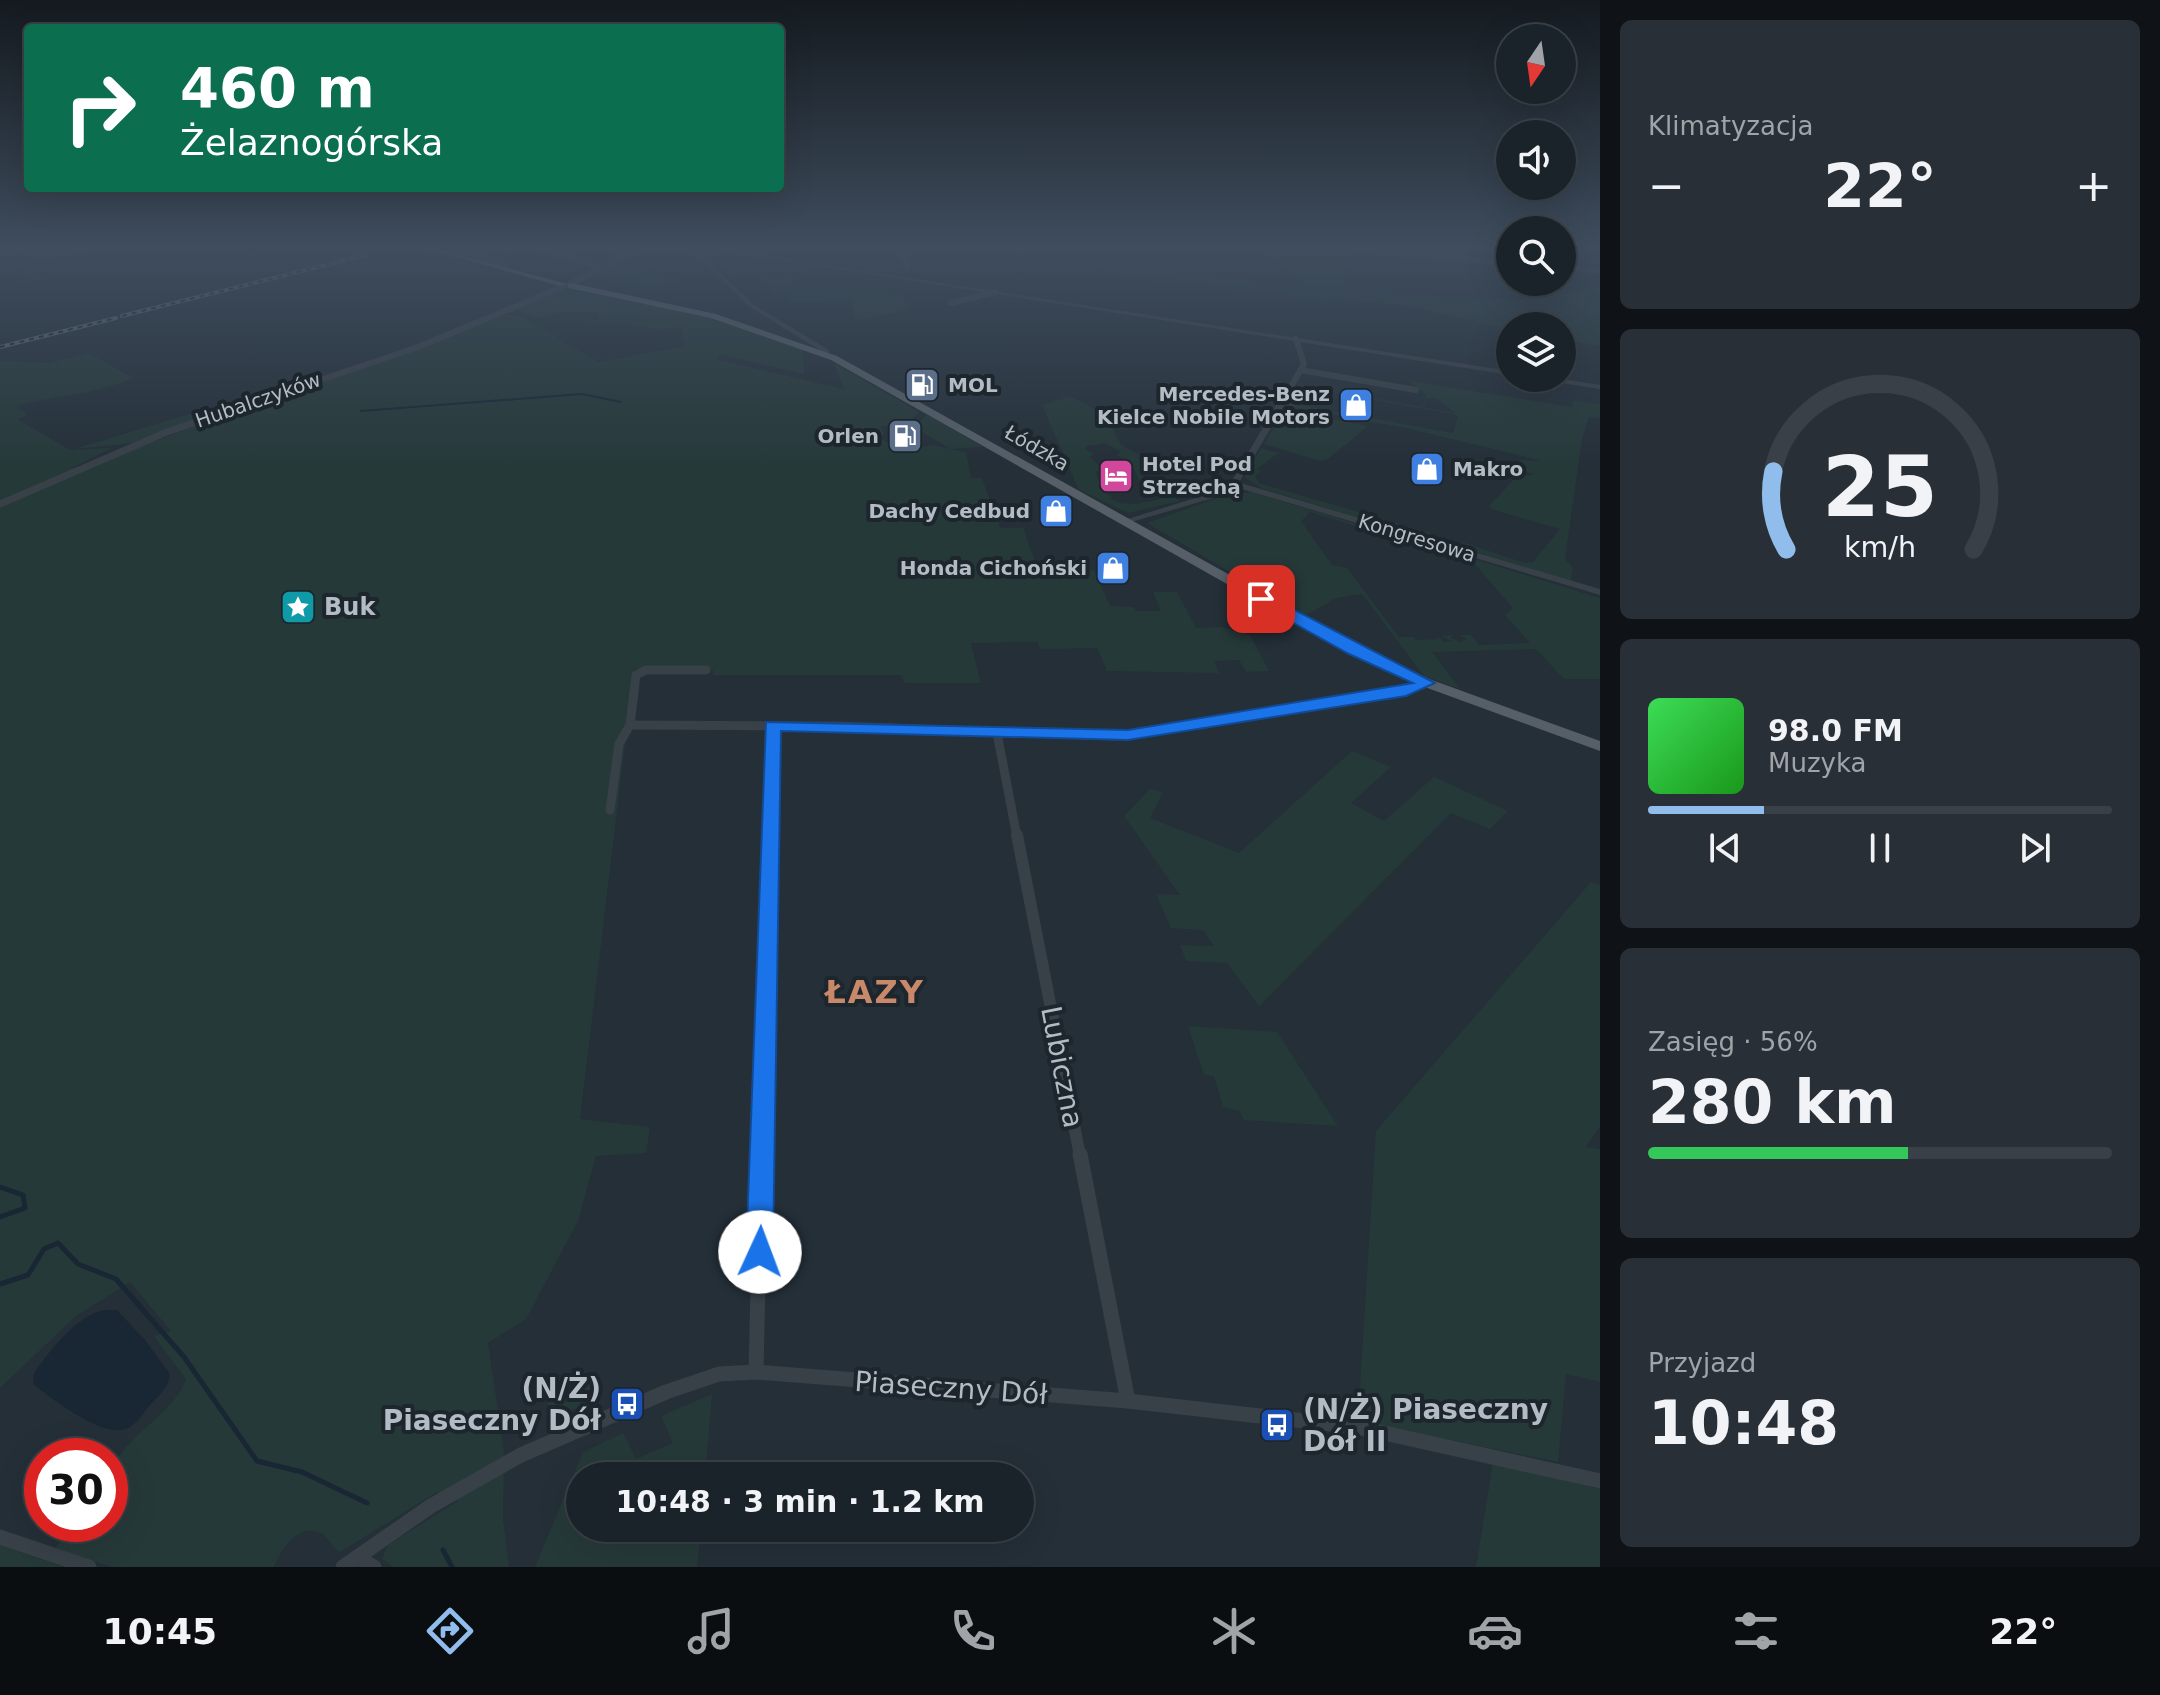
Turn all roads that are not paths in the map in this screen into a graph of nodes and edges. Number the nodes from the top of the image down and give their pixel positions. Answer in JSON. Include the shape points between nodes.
{"nodes":[{"id":1,"x":480,"y":321,"type":"edge"},
{"id":2,"x":751,"y":321,"type":"edge"},
{"id":3,"x":762,"y":321,"type":"edge"},
{"id":4,"x":1182,"y":321,"type":"edge"},
{"id":5,"x":765,"y":324,"type":"junction"},
{"id":6,"x":1296,"y":339,"type":"junction"},
{"id":7,"x":1300,"y":370,"type":"junction"},
{"id":8,"x":1496,"y":371,"type":"edge"},
{"id":9,"x":1576,"y":383,"type":"edge"},
{"id":10,"x":1600,"y":387,"type":"edge"},
{"id":11,"x":1416,"y":390,"type":"dead end"},
{"id":12,"x":1234,"y":484,"type":"junction"},
{"id":13,"x":0,"y":504,"type":"edge"},
{"id":14,"x":1125,"y":521,"type":"junction"},
{"id":15,"x":1600,"y":592,"type":"edge"},
{"id":16,"x":706,"y":670,"type":"dead end"},
{"id":17,"x":1427,"y":683,"type":"junction"},
{"id":18,"x":630,"y":725,"type":"junction"},
{"id":19,"x":772,"y":726,"type":"junction"},
{"id":20,"x":997,"y":733,"type":"junction"},
{"id":21,"x":1600,"y":746,"type":"edge"},
{"id":22,"x":610,"y":810,"type":"dead end"},
{"id":23,"x":756,"y":1372,"type":"junction"},
{"id":24,"x":1128,"y":1401,"type":"junction"},
{"id":25,"x":1600,"y":1481,"type":"edge"},
{"id":26,"x":0,"y":1537,"type":"edge"},
{"id":27,"x":358,"y":1564,"type":"edge"},
{"id":28,"x":89,"y":1567,"type":"edge"}],
"edges":[{"from":1,"to":13,"type":"street","name":"Hubalczyków","via":[[167,432]]},
{"from":2,"to":5,"type":"main road","name":"Łódzka"},
{"from":3,"to":5,"type":"street"},
{"from":4,"to":6,"type":"street"},
{"from":5,"to":14,"type":"main road","name":"Łódzka"},
{"from":6,"to":7,"type":"street","via":[[1304,359]]},
{"from":6,"to":8,"type":"street"},
{"from":7,"to":11,"type":"street"},
{"from":7,"to":12,"type":"street"},
{"from":9,"to":10,"type":"street"},
{"from":12,"to":14,"type":"street"},
{"from":12,"to":15,"type":"street","name":"Kongresowa"},
{"from":14,"to":17,"type":"main road","name":"Łódzka","via":[[1331,638]]},
{"from":16,"to":18,"type":"street","via":[[646,670],[636,675]]},
{"from":17,"to":20,"type":"street","via":[[1406,691],[1141,734]]},
{"from":17,"to":21,"type":"main road","name":"Łódzka"},
{"from":18,"to":19,"type":"street"},
{"from":18,"to":22,"type":"street","via":[[619,744]]},
{"from":19,"to":20,"type":"street"},
{"from":19,"to":23,"type":"street"},
{"from":20,"to":24,"type":"street","name":"Lubiczna"},
{"from":23,"to":24,"type":"street","name":"Piaseczny Dół"},
{"from":23,"to":27,"type":"street","name":"Piaseczny Dół","via":[[719,1374],[666,1392],[521,1455],[431,1506]]},
{"from":24,"to":25,"type":"street","name":"Piaseczny Dół","via":[[1357,1427]]},
{"from":26,"to":28,"type":"street"}]}
